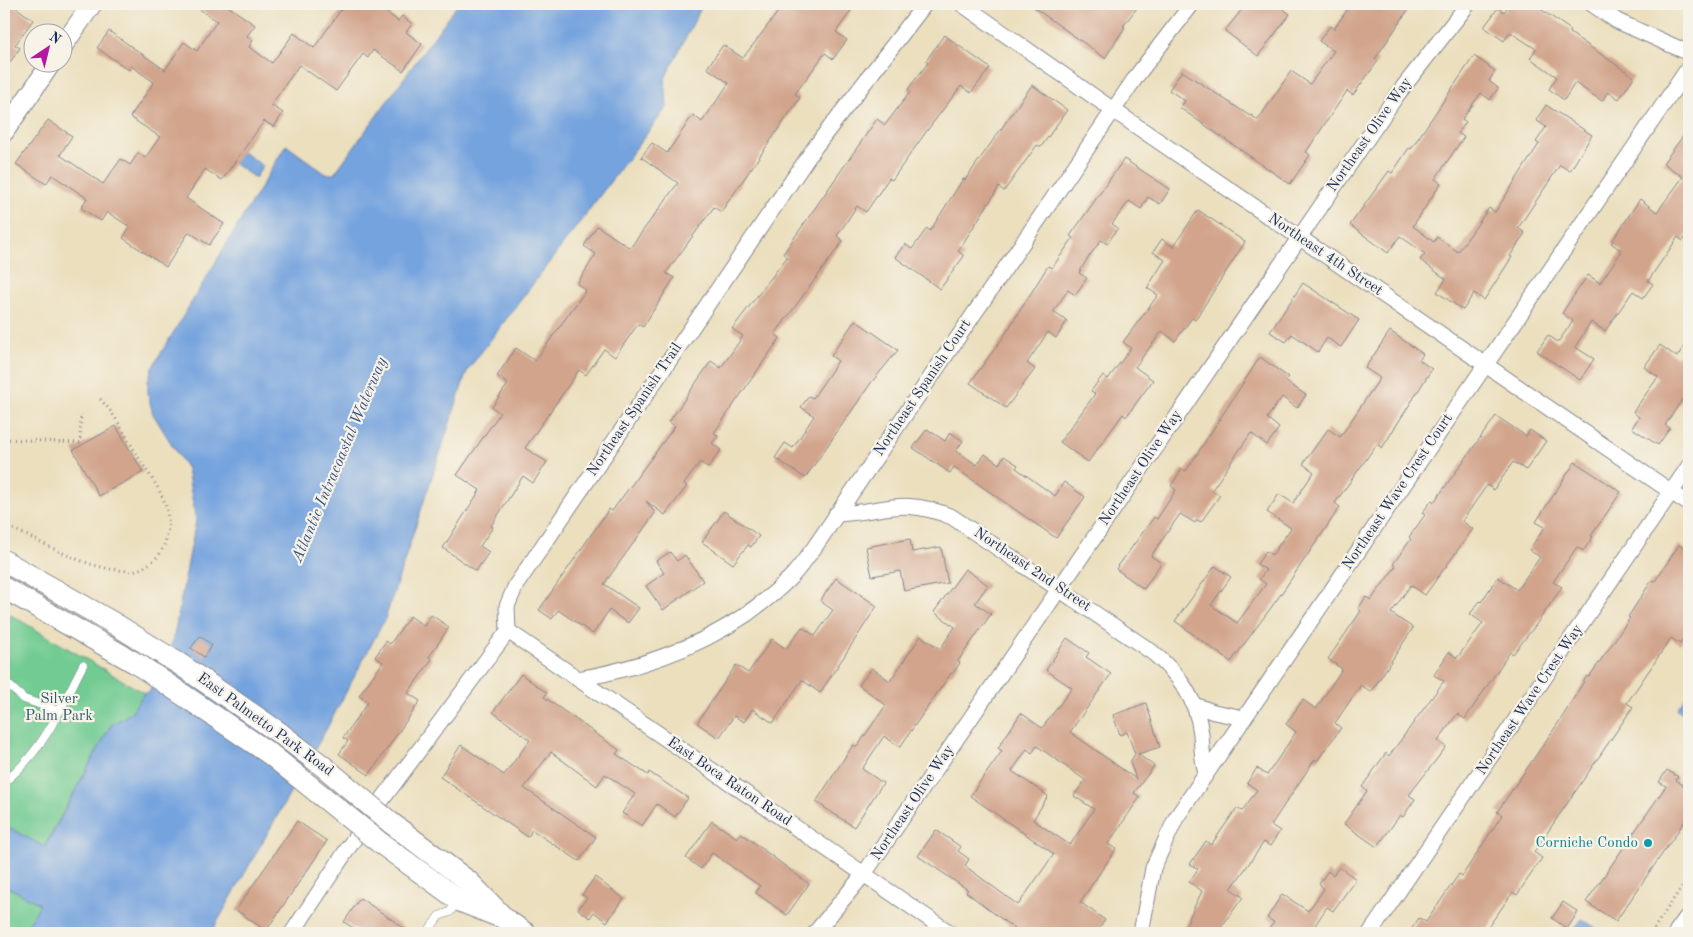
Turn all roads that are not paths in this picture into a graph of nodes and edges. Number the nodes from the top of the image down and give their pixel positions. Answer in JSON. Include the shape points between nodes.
{"nodes":[{"id":1,"x":925,"y":4,"type":"edge"},
{"id":2,"x":962,"y":4,"type":"edge"},
{"id":3,"x":1192,"y":4,"type":"edge"},
{"id":4,"x":1468,"y":4,"type":"edge"},
{"id":5,"x":1592,"y":4,"type":"edge"},
{"id":6,"x":86,"y":6,"type":"edge"},
{"id":7,"x":72,"y":30,"type":"edge"},
{"id":8,"x":1689,"y":52,"type":"edge"},
{"id":9,"x":1689,"y":67,"type":"edge"},
{"id":10,"x":45,"y":72,"type":"edge"},
{"id":11,"x":1113,"y":110,"type":"junction"},
{"id":12,"x":4,"y":132,"type":"edge"},
{"id":13,"x":1299,"y":237,"type":"junction"},
{"id":14,"x":1485,"y":364,"type":"junction"},
{"id":15,"x":1689,"y":466,"type":"edge"},
{"id":16,"x":1672,"y":492,"type":"junction"},
{"id":17,"x":1689,"y":504,"type":"edge"},
{"id":18,"x":836,"y":514,"type":"junction"},
{"id":19,"x":4,"y":561,"type":"edge"},
{"id":20,"x":4,"y":588,"type":"edge"},
{"id":21,"x":1059,"y":588,"type":"junction"},
{"id":22,"x":508,"y":631,"type":"junction"},
{"id":23,"x":82,"y":666,"type":"dead end"},
{"id":24,"x":578,"y":679,"type":"junction"},
{"id":25,"x":4,"y":681,"type":"edge"},
{"id":26,"x":1194,"y":705,"type":"junction"},
{"id":27,"x":60,"y":711,"type":"junction"},
{"id":28,"x":1244,"y":718,"type":"junction"},
{"id":29,"x":1206,"y":773,"type":"junction"},
{"id":30,"x":4,"y":782,"type":"edge"},
{"id":31,"x":864,"y":874,"type":"junction"},
{"id":32,"x":458,"y":900,"type":"junction"},
{"id":33,"x":505,"y":919,"type":"junction"},
{"id":34,"x":1689,"y":919,"type":"edge"},
{"id":35,"x":292,"y":933,"type":"edge"},
{"id":36,"x":427,"y":933,"type":"edge"},
{"id":37,"x":525,"y":933,"type":"edge"},
{"id":38,"x":815,"y":933,"type":"edge"},
{"id":39,"x":950,"y":933,"type":"edge"},
{"id":40,"x":1141,"y":933,"type":"edge"},
{"id":41,"x":1370,"y":933,"type":"edge"},
{"id":42,"x":1679,"y":933,"type":"edge"}],
"edges":[{"from":1,"to":22,"type":"street","name":"Northeast Spanish Trail","via":[[815,147],[516,585],[507,606]]},
{"from":2,"to":11,"type":"street","name":"Northeast 4th Street"},
{"from":3,"to":11,"type":"street","name":"Northeast Spanish Court"},
{"from":4,"to":13,"type":"street","name":"Northeast Olive Way","via":[[1397,95]]},
{"from":5,"to":8,"type":"street","via":[[1617,21]]},
{"from":6,"to":7,"type":"street"},
{"from":9,"to":14,"type":"street","name":"Northeast Wave Crest Court"},
{"from":10,"to":12,"type":"street"},
{"from":11,"to":13,"type":"street","name":"Northeast 4th Street"},
{"from":11,"to":18,"type":"street","name":"Northeast Spanish Court"},
{"from":13,"to":14,"type":"street","name":"Northeast 4th Street"},
{"from":13,"to":21,"type":"street","name":"Northeast Olive Way"},
{"from":14,"to":16,"type":"street","name":"Northeast 4th Street"},
{"from":14,"to":28,"type":"street","name":"Northeast Wave Crest Court"},
{"from":15,"to":16,"type":"street","name":"Northeast Wave Crest Way"},
{"from":16,"to":17,"type":"street","name":"Northeast 4th Street"},
{"from":16,"to":41,"type":"street","name":"Northeast Wave Crest Way"},
{"from":18,"to":21,"type":"street","name":"Northeast 2nd Street","via":[[898,505],[938,511],[966,525]]},
{"from":18,"to":24,"type":"street","name":"Northeast Spanish Court","via":[[792,577],[750,612],[680,651],[642,665]]},
{"from":19,"to":33,"type":"main road","name":"East Palmetto Park Road","bridge":true,"via":[[181,665],[281,734],[469,882]]},
{"from":20,"to":32,"type":"main road","name":"East Palmetto Park Road","bridge":true,"via":[[139,665],[270,754],[379,842]]},
{"from":21,"to":26,"type":"street","name":"Northeast 2nd Street","via":[[1168,665],[1179,677]]},
{"from":21,"to":31,"type":"street","name":"Northeast Olive Way"},
{"from":22,"to":24,"type":"street","name":"East Boca Raton Road"},
{"from":22,"to":35,"type":"street","via":[[364,824]]},
{"from":23,"to":27,"type":"lane"},
{"from":24,"to":31,"type":"street","name":"East Boca Raton Road"},
{"from":25,"to":27,"type":"lane","via":[[24,699]]},
{"from":26,"to":28,"type":"street"},
{"from":26,"to":29,"type":"street","name":"Northeast 2nd Street"},
{"from":27,"to":30,"type":"lane","via":[[46,737],[18,771]]},
{"from":28,"to":29,"type":"street","name":"Northeast Wave Crest Court"},
{"from":29,"to":40,"type":"street","name":"Northeast Wave Crest Court","via":[[1176,818],[1160,851]]},
{"from":31,"to":38,"type":"street","name":"Northeast Olive Way"},
{"from":31,"to":39,"type":"street","name":"East Boca Raton Road"},
{"from":32,"to":33,"type":"main road","name":"East Palmetto Park Road"},
{"from":32,"to":36,"type":"lane","via":[[450,912],[439,916]]},
{"from":33,"to":37,"type":"main road","name":"East Palmetto Park Road"},
{"from":34,"to":42,"type":"main road"}]}
